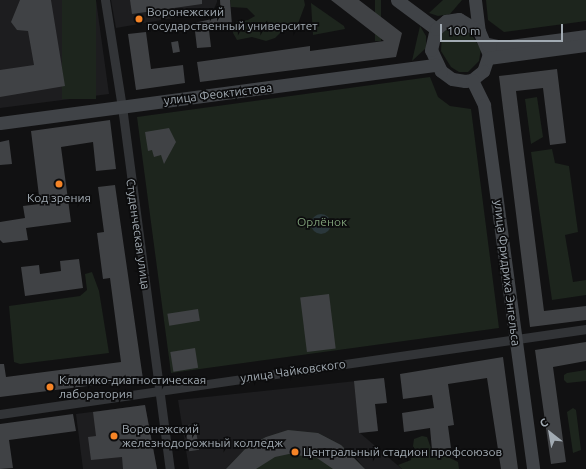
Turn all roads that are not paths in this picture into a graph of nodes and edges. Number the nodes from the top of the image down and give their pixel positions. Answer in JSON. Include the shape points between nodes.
{"nodes":[{"id":1,"x":105,"y":0,"type":"edge"},
{"id":2,"x":397,"y":0,"type":"edge"},
{"id":3,"x":475,"y":0,"type":"edge"},
{"id":4,"x":436,"y":29,"type":"junction"},
{"id":5,"x":479,"y":31,"type":"junction"},
{"id":6,"x":586,"y":36,"type":"edge"},
{"id":7,"x":486,"y":44,"type":"junction"},
{"id":8,"x":586,"y":45,"type":"edge"},
{"id":9,"x":488,"y":58,"type":"junction"},
{"id":10,"x":436,"y":65,"type":"junction"},
{"id":11,"x":472,"y":80,"type":"junction"},
{"id":12,"x":122,"y":107,"type":"junction"},
{"id":13,"x":0,"y":123,"type":"edge"},
{"id":14,"x":586,"y":329,"type":"edge"},
{"id":15,"x":515,"y":339,"type":"junction"},
{"id":16,"x":160,"y":390,"type":"junction"},
{"id":17,"x":0,"y":414,"type":"edge"},
{"id":18,"x":170,"y":469,"type":"edge"},
{"id":19,"x":533,"y":469,"type":"edge"}],
"edges":[{"from":1,"to":12,"type":"street","name":"Студенческая улица"},
{"from":2,"to":4,"type":"street"},
{"from":3,"to":5,"type":"street"},
{"from":4,"to":5,"type":"street","via":[[446,22],[459,19]]},
{"from":4,"to":10,"type":"street","via":[[431,50]]},
{"from":5,"to":7,"type":"street"},
{"from":6,"to":7,"type":"street","via":[[502,47]]},
{"from":7,"to":9,"type":"street"},
{"from":8,"to":9,"type":"street"},
{"from":9,"to":11,"type":"street","via":[[483,71]]},
{"from":10,"to":11,"type":"street","via":[[452,78]]},
{"from":10,"to":12,"type":"street","name":"улица Феоктистова"},
{"from":11,"to":15,"type":"street","name":"улица Фридриха Энгельса","via":[[484,105]]},
{"from":12,"to":13,"type":"street","name":"улица Феоктистова"},
{"from":12,"to":16,"type":"street","name":"Студенческая улица"},
{"from":14,"to":15,"type":"street","name":"улица Чайковского"},
{"from":15,"to":16,"type":"street","name":"улица Чайковского"},
{"from":15,"to":19,"type":"street","name":"улица Фридриха Энгельса"},
{"from":16,"to":17,"type":"street","name":"улица Чайковского"},
{"from":16,"to":18,"type":"street","name":"Студенческая улица"}]}
